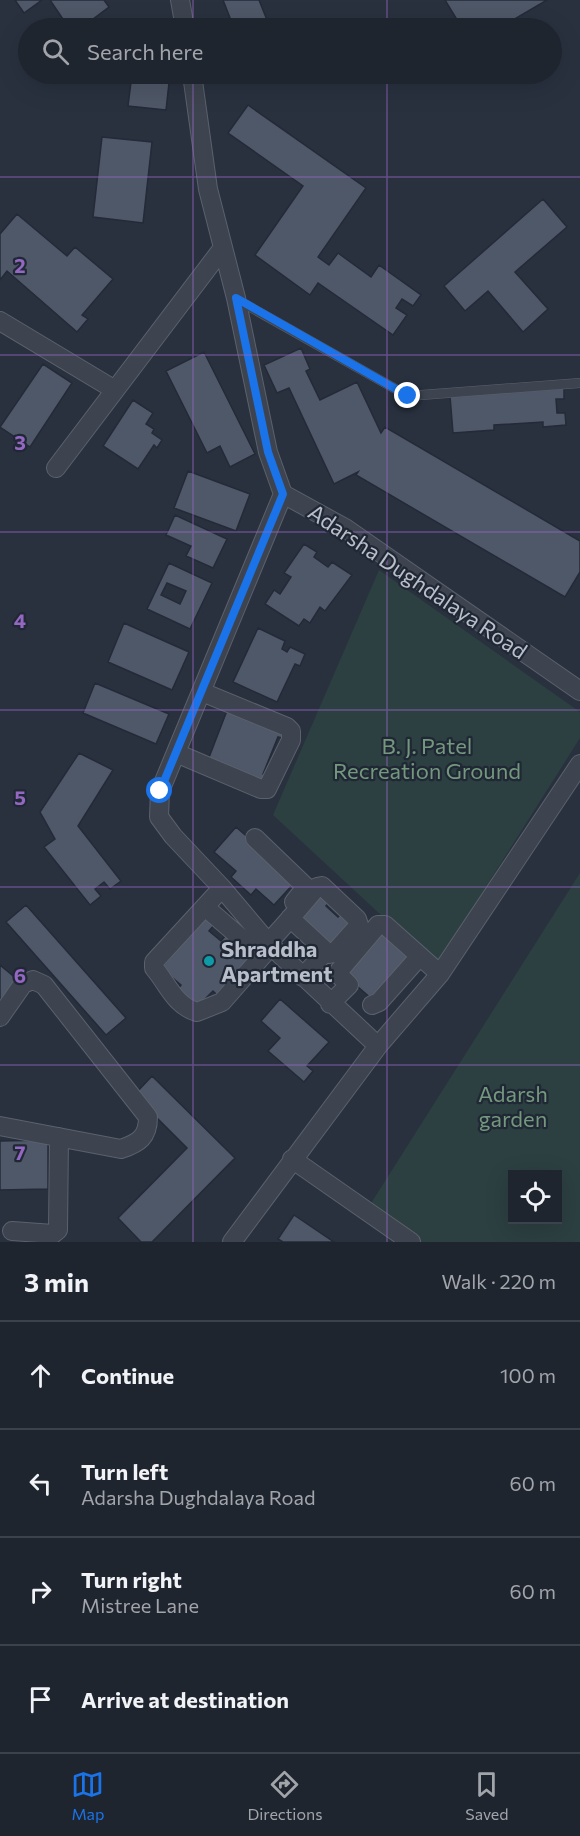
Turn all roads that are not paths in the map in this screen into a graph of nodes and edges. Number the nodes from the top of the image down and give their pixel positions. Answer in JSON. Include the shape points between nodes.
{"nodes":[{"id":1,"x":180,"y":0,"type":"edge"},
{"id":2,"x":183,"y":18,"type":"edge"},
{"id":3,"x":193,"y":84,"type":"edge"},
{"id":4,"x":222,"y":249,"type":"junction"},
{"id":5,"x":236,"y":298,"type":"junction"},
{"id":6,"x":0,"y":321,"type":"edge"},
{"id":7,"x":580,"y":383,"type":"edge"},
{"id":8,"x":115,"y":390,"type":"junction"},
{"id":9,"x":56,"y":468,"type":"dead end"},
{"id":10,"x":283,"y":494,"type":"junction"},
{"id":11,"x":580,"y":690,"type":"edge"},
{"id":12,"x":202,"y":692,"type":"junction"},
{"id":13,"x":176,"y":753,"type":"junction"},
{"id":14,"x":580,"y":764,"type":"edge"},
{"id":15,"x":255,"y":838,"type":"dead end"},
{"id":16,"x":222,"y":888,"type":"junction"},
{"id":17,"x":206,"y":907,"type":"junction"},
{"id":18,"x":290,"y":918,"type":"junction"},
{"id":19,"x":267,"y":946,"type":"junction"},
{"id":20,"x":326,"y":951,"type":"junction"},
{"id":21,"x":420,"y":956,"type":"junction"},
{"id":22,"x":440,"y":974,"type":"junction"},
{"id":23,"x":303,"y":977,"type":"junction"},
{"id":24,"x":330,"y":1004,"type":"junction"},
{"id":25,"x":372,"y":1005,"type":"dead end"},
{"id":26,"x":0,"y":1017,"type":"edge"},
{"id":27,"x":378,"y":1046,"type":"junction"},
{"id":28,"x":0,"y":1126,"type":"edge"},
{"id":29,"x":59,"y":1137,"type":"junction"},
{"id":30,"x":292,"y":1159,"type":"junction"},
{"id":31,"x":12,"y":1231,"type":"dead end"},
{"id":32,"x":232,"y":1242,"type":"edge"},
{"id":33,"x":411,"y":1242,"type":"edge"}],
"edges":[{"from":1,"to":2,"type":"street"},
{"from":3,"to":4,"type":"street","name":"Adarsha Dughdalaya Road","via":[[208,189]]},
{"from":4,"to":5,"type":"street","name":"Adarsha Dughdalaya Road"},
{"from":4,"to":8,"type":"street"},
{"from":5,"to":7,"type":"lane","via":[[408,396]]},
{"from":5,"to":10,"type":"street","name":"Adarsha Dughdalaya Road","via":[[268,452]]},
{"from":6,"to":8,"type":"street"},
{"from":8,"to":9,"type":"street"},
{"from":10,"to":11,"type":"street","name":"Adarsha Dughdalaya Road","via":[[345,528]]},
{"from":10,"to":12,"type":"street"},
{"from":12,"to":13,"type":"street"},
{"from":12,"to":13,"type":"street","via":[[287,727],[291,740],[267,789]]},
{"from":13,"to":16,"type":"street","via":[[160,791],[159,817]]},
{"from":14,"to":22,"type":"street"},
{"from":15,"to":19,"type":"street","via":[[306,886]]},
{"from":16,"to":17,"type":"street"},
{"from":16,"to":19,"type":"street"},
{"from":17,"to":19,"type":"street"},
{"from":17,"to":19,"type":"street","via":[[154,962],[168,990],[189,1010],[197,1012],[222,1002]]},
{"from":18,"to":19,"type":"street"},
{"from":18,"to":20,"type":"street"},
{"from":18,"to":20,"type":"street","via":[[322,886],[359,925],[334,953]]},
{"from":19,"to":23,"type":"street"},
{"from":20,"to":23,"type":"street"},
{"from":21,"to":22,"type":"street"},
{"from":21,"to":24,"type":"street","via":[[385,925],[378,925],[339,971],[352,987]]},
{"from":21,"to":25,"type":"street"},
{"from":22,"to":27,"type":"street"},
{"from":23,"to":24,"type":"street"},
{"from":24,"to":27,"type":"street"},
{"from":26,"to":29,"type":"street","via":[[23,984],[33,980],[44,985],[148,1117],[148,1131],[138,1143],[121,1149]]},
{"from":27,"to":30,"type":"street"},
{"from":28,"to":29,"type":"street"},
{"from":29,"to":31,"type":"street","via":[[58,1230],[53,1234]]},
{"from":30,"to":32,"type":"street"},
{"from":30,"to":33,"type":"street"}]}
